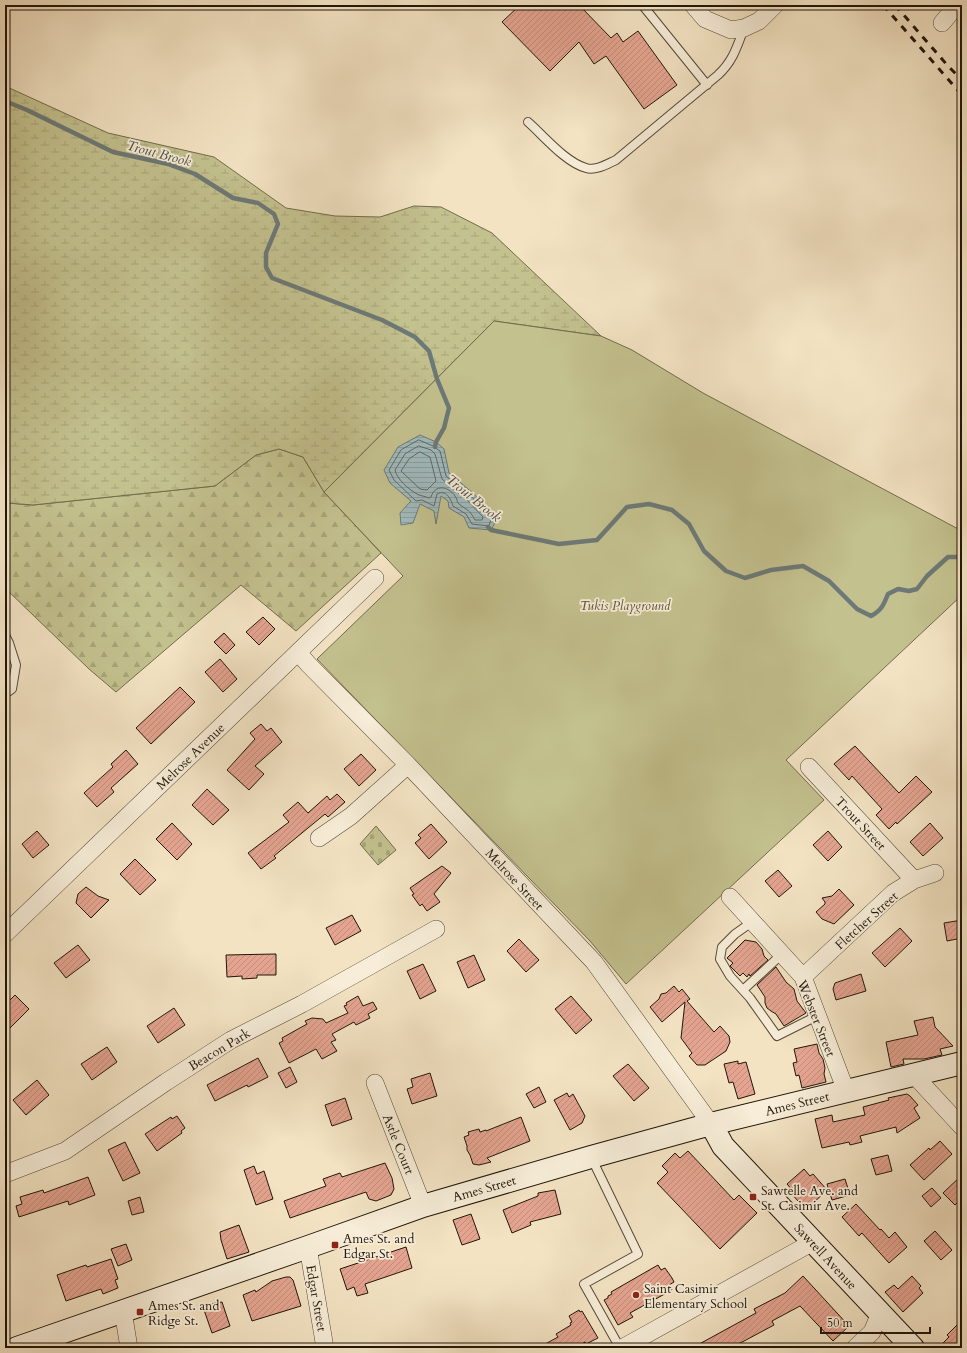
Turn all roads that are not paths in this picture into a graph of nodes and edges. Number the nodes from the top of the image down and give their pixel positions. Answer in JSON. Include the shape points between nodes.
{"nodes":[{"id":1,"x":647,"y":5,"type":"edge"},
{"id":2,"x":693,"y":5,"type":"edge"},
{"id":3,"x":775,"y":5,"type":"edge"},
{"id":4,"x":957,"y":5,"type":"edge"},
{"id":5,"x":942,"y":23,"type":"dead end"},
{"id":6,"x":744,"y":28,"type":"junction"},
{"id":7,"x":707,"y":85,"type":"junction"},
{"id":8,"x":528,"y":122,"type":"dead end"},
{"id":9,"x":375,"y":578,"type":"dead end"},
{"id":10,"x":5,"y":635,"type":"edge"},
{"id":11,"x":298,"y":652,"type":"junction"},
{"id":12,"x":5,"y":694,"type":"edge"},
{"id":13,"x":408,"y":765,"type":"junction"},
{"id":14,"x":809,"y":767,"type":"dead end"},
{"id":15,"x":319,"y":838,"type":"dead end"},
{"id":16,"x":935,"y":873,"type":"dead end"},
{"id":17,"x":914,"y":880,"type":"junction"},
{"id":18,"x":730,"y":898,"type":"dead end"},
{"id":19,"x":752,"y":922,"type":"junction"},
{"id":20,"x":436,"y":929,"type":"dead end"},
{"id":21,"x":5,"y":934,"type":"edge"},
{"id":22,"x":782,"y":954,"type":"junction"},
{"id":23,"x":803,"y":977,"type":"junction"},
{"id":24,"x":743,"y":990,"type":"junction"},
{"id":25,"x":817,"y":1016,"type":"junction"},
{"id":26,"x":962,"y":1063,"type":"edge"},
{"id":27,"x":913,"y":1074,"type":"junction"},
{"id":28,"x":374,"y":1083,"type":"dead end"},
{"id":29,"x":846,"y":1091,"type":"junction"},
{"id":30,"x":711,"y":1124,"type":"junction"},
{"id":31,"x":962,"y":1127,"type":"edge"},
{"id":32,"x":591,"y":1157,"type":"junction"},
{"id":33,"x":5,"y":1174,"type":"edge"},
{"id":34,"x":423,"y":1206,"type":"junction"},
{"id":35,"x":813,"y":1242,"type":"junction"},
{"id":36,"x":308,"y":1247,"type":"junction"},
{"id":37,"x":123,"y":1311,"type":"junction"},
{"id":38,"x":880,"y":1313,"type":"junction"},
{"id":39,"x":17,"y":1348,"type":"edge"},
{"id":40,"x":129,"y":1348,"type":"edge"},
{"id":41,"x":325,"y":1348,"type":"edge"},
{"id":42,"x":621,"y":1348,"type":"edge"},
{"id":43,"x":855,"y":1348,"type":"edge"},
{"id":44,"x":913,"y":1348,"type":"edge"}],
"edges":[{"from":1,"to":7,"type":"lane","via":[[644,7]]},
{"from":2,"to":6,"type":"street","via":[[705,19],[731,30]]},
{"from":3,"to":6,"type":"street","via":[[759,21]]},
{"from":4,"to":5,"type":"street"},
{"from":6,"to":7,"type":"lane","via":[[728,66]]},
{"from":7,"to":8,"type":"lane","via":[[616,160],[597,168],[587,168],[569,160]]},
{"from":9,"to":11,"type":"street","name":"Melrose Avenue"},
{"from":10,"to":12,"type":"lane","via":[[16,665],[12,689]]},
{"from":11,"to":13,"type":"street","name":"Melrose Street"},
{"from":11,"to":21,"type":"street","name":"Melrose Avenue"},
{"from":13,"to":15,"type":"street","via":[[351,816]]},
{"from":13,"to":30,"type":"street","name":"Melrose Street","via":[[594,962]]},
{"from":14,"to":17,"type":"street","name":"Trout Street"},
{"from":16,"to":17,"type":"street","name":"Fletcher Street"},
{"from":17,"to":23,"type":"street","name":"Fletcher Street","via":[[893,894]]},
{"from":18,"to":19,"type":"street","name":"Webster Street"},
{"from":19,"to":22,"type":"street","name":"Webster Street"},
{"from":19,"to":24,"type":"lane","via":[[722,947],[720,959],[730,976]]},
{"from":20,"to":33,"type":"street","name":"Beacon Park","via":[[302,1004],[231,1040],[65,1151]]},
{"from":22,"to":23,"type":"street","name":"Webster Street"},
{"from":22,"to":24,"type":"lane"},
{"from":23,"to":25,"type":"street","name":"Webster Street"},
{"from":24,"to":25,"type":"lane","via":[[777,1036]]},
{"from":25,"to":29,"type":"street","name":"Webster Street"},
{"from":26,"to":27,"type":"street","name":"Ames Street"},
{"from":27,"to":29,"type":"street","name":"Ames Street"},
{"from":27,"to":31,"type":"street"},
{"from":28,"to":34,"type":"street","name":"Astle Court"},
{"from":29,"to":30,"type":"street","name":"Ames Street"},
{"from":30,"to":32,"type":"street","name":"Ames Street"},
{"from":30,"to":35,"type":"street","name":"Sawtell Avenue","via":[[723,1146]]},
{"from":32,"to":34,"type":"street","name":"Ames Street"},
{"from":32,"to":42,"type":"lane","via":[[638,1254],[584,1284]]},
{"from":34,"to":36,"type":"street","name":"Ames Street"},
{"from":35,"to":38,"type":"street","name":"Sawtell Avenue"},
{"from":35,"to":42,"type":"street"},
{"from":36,"to":37,"type":"street","name":"Ames Street"},
{"from":36,"to":41,"type":"street","name":"Edgar Street"},
{"from":37,"to":39,"type":"street","name":"Ames Street"},
{"from":37,"to":40,"type":"street"},
{"from":38,"to":43,"type":"street","via":[[872,1332]]},
{"from":38,"to":44,"type":"street","name":"Sawtell Avenue"}]}
